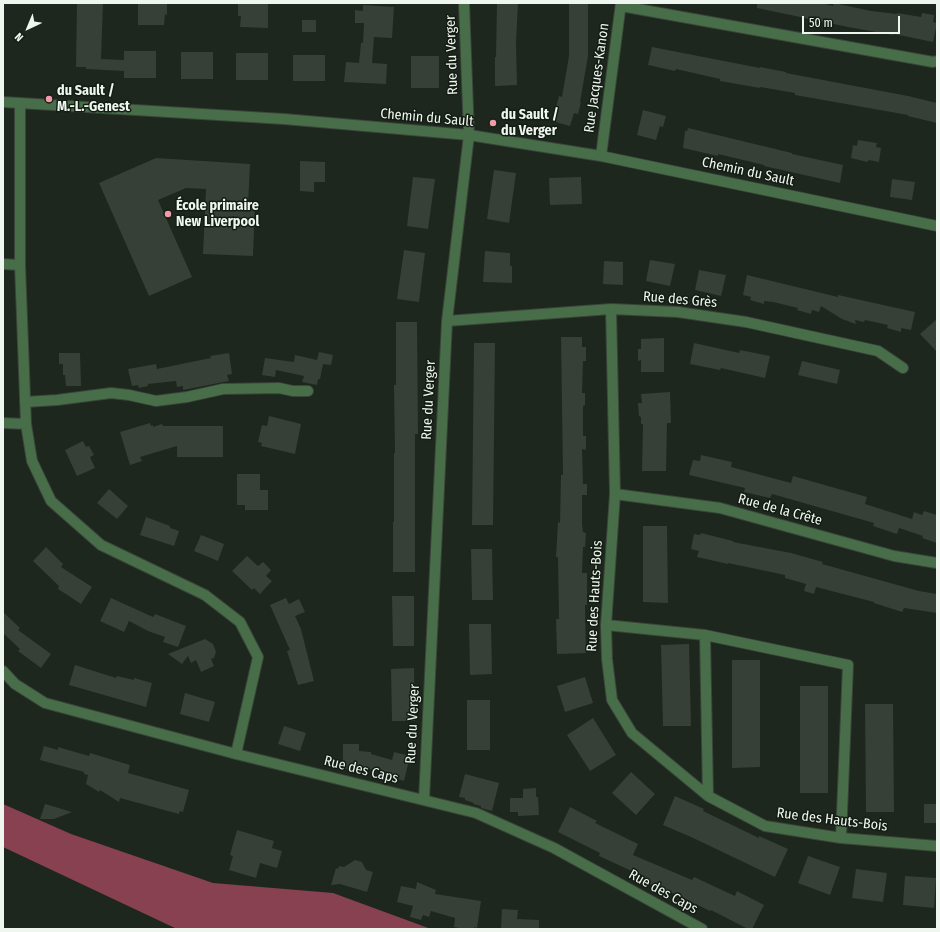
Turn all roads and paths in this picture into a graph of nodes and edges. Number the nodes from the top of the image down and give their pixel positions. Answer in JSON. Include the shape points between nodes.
{"nodes":[{"id":1,"x":464,"y":3,"type":"edge"},
{"id":2,"x":621,"y":4,"type":"edge"},
{"id":3,"x":937,"y":61,"type":"edge"},
{"id":4,"x":3,"y":102,"type":"edge"},
{"id":5,"x":20,"y":103,"type":"junction"},
{"id":6,"x":469,"y":135,"type":"junction"},
{"id":7,"x":601,"y":156,"type":"junction"},
{"id":8,"x":937,"y":226,"type":"edge"},
{"id":9,"x":3,"y":264,"type":"edge"},
{"id":10,"x":20,"y":265,"type":"junction"},
{"id":11,"x":611,"y":309,"type":"junction"},
{"id":12,"x":447,"y":321,"type":"junction"},
{"id":13,"x":903,"y":368,"type":"dead end"},
{"id":14,"x":308,"y":391,"type":"dead end"},
{"id":15,"x":25,"y":402,"type":"junction"},
{"id":16,"x":3,"y":423,"type":"edge"},
{"id":17,"x":26,"y":424,"type":"junction"},
{"id":18,"x":615,"y":494,"type":"junction"},
{"id":19,"x":937,"y":563,"type":"edge"},
{"id":20,"x":606,"y":625,"type":"junction"},
{"id":21,"x":705,"y":635,"type":"junction"},
{"id":22,"x":3,"y":671,"type":"edge"},
{"id":23,"x":236,"y":754,"type":"junction"},
{"id":24,"x":708,"y":796,"type":"junction"},
{"id":25,"x":424,"y":800,"type":"junction"},
{"id":26,"x":841,"y":838,"type":"junction"},
{"id":27,"x":937,"y":846,"type":"edge"},
{"id":28,"x":702,"y":929,"type":"edge"}],
"edges":[{"from":1,"to":6,"type":"street","name":"Rue du Verger"},
{"from":2,"to":3,"type":"street"},
{"from":2,"to":7,"type":"street","name":"Rue Jacques-Kanon"},
{"from":4,"to":5,"type":"street","name":"Chemin du Sault"},
{"from":5,"to":6,"type":"street","name":"Chemin du Sault","via":[[284,119]]},
{"from":5,"to":10,"type":"street"},
{"from":6,"to":7,"type":"street","name":"Chemin du Sault"},
{"from":6,"to":12,"type":"street","name":"Rue du Verger"},
{"from":7,"to":8,"type":"street","name":"Chemin du Sault"},
{"from":9,"to":10,"type":"street"},
{"from":10,"to":15,"type":"street"},
{"from":11,"to":12,"type":"street","name":"Rue des Grès"},
{"from":11,"to":13,"type":"street","name":"Rue des Grès","via":[[678,312],[746,322],[878,351]]},
{"from":11,"to":18,"type":"street","name":"Rue des Hauts-Bois"},
{"from":12,"to":25,"type":"street","name":"Rue du Verger"},
{"from":14,"to":15,"type":"street","via":[[279,388],[223,389],[156,401],[111,394]]},
{"from":15,"to":17,"type":"street"},
{"from":16,"to":17,"type":"street"},
{"from":17,"to":23,"type":"street","via":[[32,461],[51,500],[101,545],[205,595],[240,622],[258,658]]},
{"from":18,"to":19,"type":"street","name":"Rue de la Crête","via":[[720,508],[894,556]]},
{"from":18,"to":20,"type":"street","name":"Rue des Hauts-Bois"},
{"from":20,"to":21,"type":"street"},
{"from":20,"to":24,"type":"street","name":"Rue des Hauts-Bois","via":[[606,659],[612,700],[632,733]]},
{"from":21,"to":24,"type":"street"},
{"from":21,"to":26,"type":"street","via":[[848,665]]},
{"from":22,"to":23,"type":"street","name":"Rue des Caps","via":[[15,684],[45,703]]},
{"from":23,"to":25,"type":"street","name":"Rue des Caps"},
{"from":24,"to":26,"type":"street","name":"Rue des Hauts-Bois","via":[[765,826]]},
{"from":25,"to":28,"type":"street","name":"Rue des Caps","via":[[476,813],[554,848]]},
{"from":26,"to":27,"type":"street","name":"Rue des Hauts-Bois"}]}
